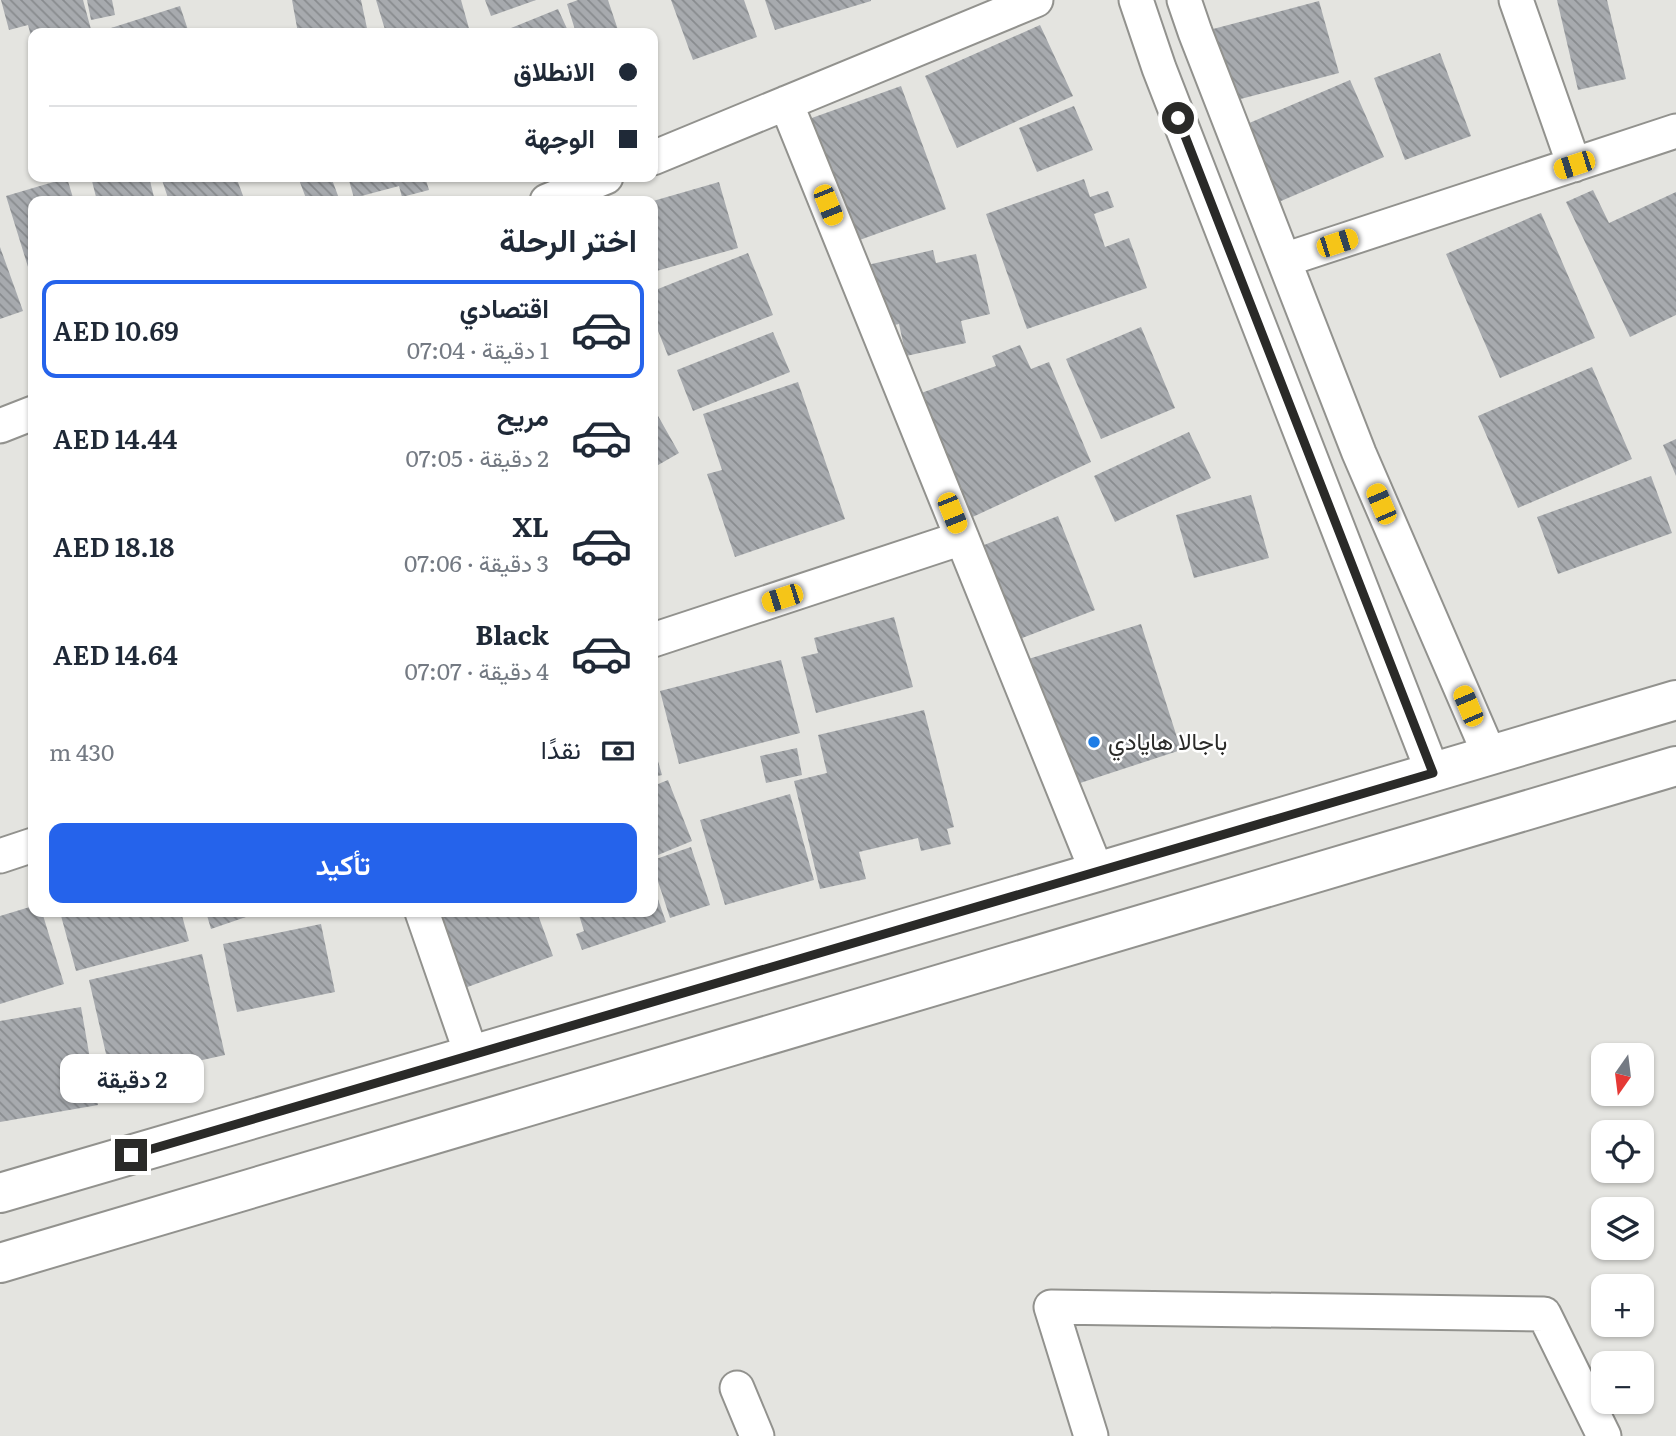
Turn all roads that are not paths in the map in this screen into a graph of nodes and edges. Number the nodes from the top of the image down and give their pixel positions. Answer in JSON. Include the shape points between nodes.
{"nodes":[{"id":1,"x":1036,"y":0,"type":"edge"},
{"id":2,"x":1136,"y":0,"type":"edge"},
{"id":3,"x":1184,"y":0,"type":"edge"},
{"id":4,"x":1516,"y":0,"type":"edge"},
{"id":5,"x":786,"y":103,"type":"junction"},
{"id":6,"x":1676,"y":131,"type":"edge"},
{"id":7,"x":658,"y":156,"type":"edge"},
{"id":8,"x":1574,"y":165,"type":"junction"},
{"id":9,"x":594,"y":182,"type":"edge"},
{"id":10,"x":559,"y":196,"type":"edge"},
{"id":11,"x":1284,"y":260,"type":"junction"},
{"id":12,"x":28,"y":414,"type":"edge"},
{"id":13,"x":0,"y":426,"type":"edge"},
{"id":14,"x":962,"y":538,"type":"junction"},
{"id":15,"x":658,"y":638,"type":"edge"},
{"id":16,"x":1676,"y":701,"type":"edge"},
{"id":17,"x":1490,"y":756,"type":"junction"},
{"id":18,"x":1676,"y":766,"type":"edge"},
{"id":19,"x":1433,"y":773,"type":"junction"},
{"id":20,"x":28,"y":847,"type":"edge"},
{"id":21,"x":0,"y":856,"type":"edge"},
{"id":22,"x":1097,"y":872,"type":"junction"},
{"id":23,"x":424,"y":917,"type":"edge"},
{"id":24,"x":471,"y":1056,"type":"junction"},
{"id":25,"x":0,"y":1194,"type":"edge"},
{"id":26,"x":0,"y":1263,"type":"edge"},
{"id":27,"x":737,"y":1388,"type":"dead end"},
{"id":28,"x":757,"y":1436,"type":"edge"},
{"id":29,"x":1091,"y":1436,"type":"edge"},
{"id":30,"x":1604,"y":1436,"type":"edge"}],
"edges":[{"from":1,"to":5,"type":"street"},
{"from":2,"to":19,"type":"street"},
{"from":3,"to":11,"type":"street"},
{"from":4,"to":8,"type":"street"},
{"from":5,"to":7,"type":"street"},
{"from":5,"to":14,"type":"street"},
{"from":6,"to":8,"type":"street"},
{"from":8,"to":11,"type":"street"},
{"from":9,"to":10,"type":"street"},
{"from":11,"to":17,"type":"street","via":[[1359,453]]},
{"from":12,"to":13,"type":"street"},
{"from":14,"to":15,"type":"street"},
{"from":14,"to":22,"type":"street"},
{"from":16,"to":17,"type":"main road"},
{"from":17,"to":19,"type":"main road"},
{"from":18,"to":26,"type":"main road"},
{"from":19,"to":22,"type":"main road"},
{"from":20,"to":21,"type":"street"},
{"from":22,"to":24,"type":"main road"},
{"from":23,"to":24,"type":"street"},
{"from":24,"to":25,"type":"main road"},
{"from":27,"to":28,"type":"street"},
{"from":29,"to":30,"type":"street","via":[[1051,1307],[1544,1314]]}]}
